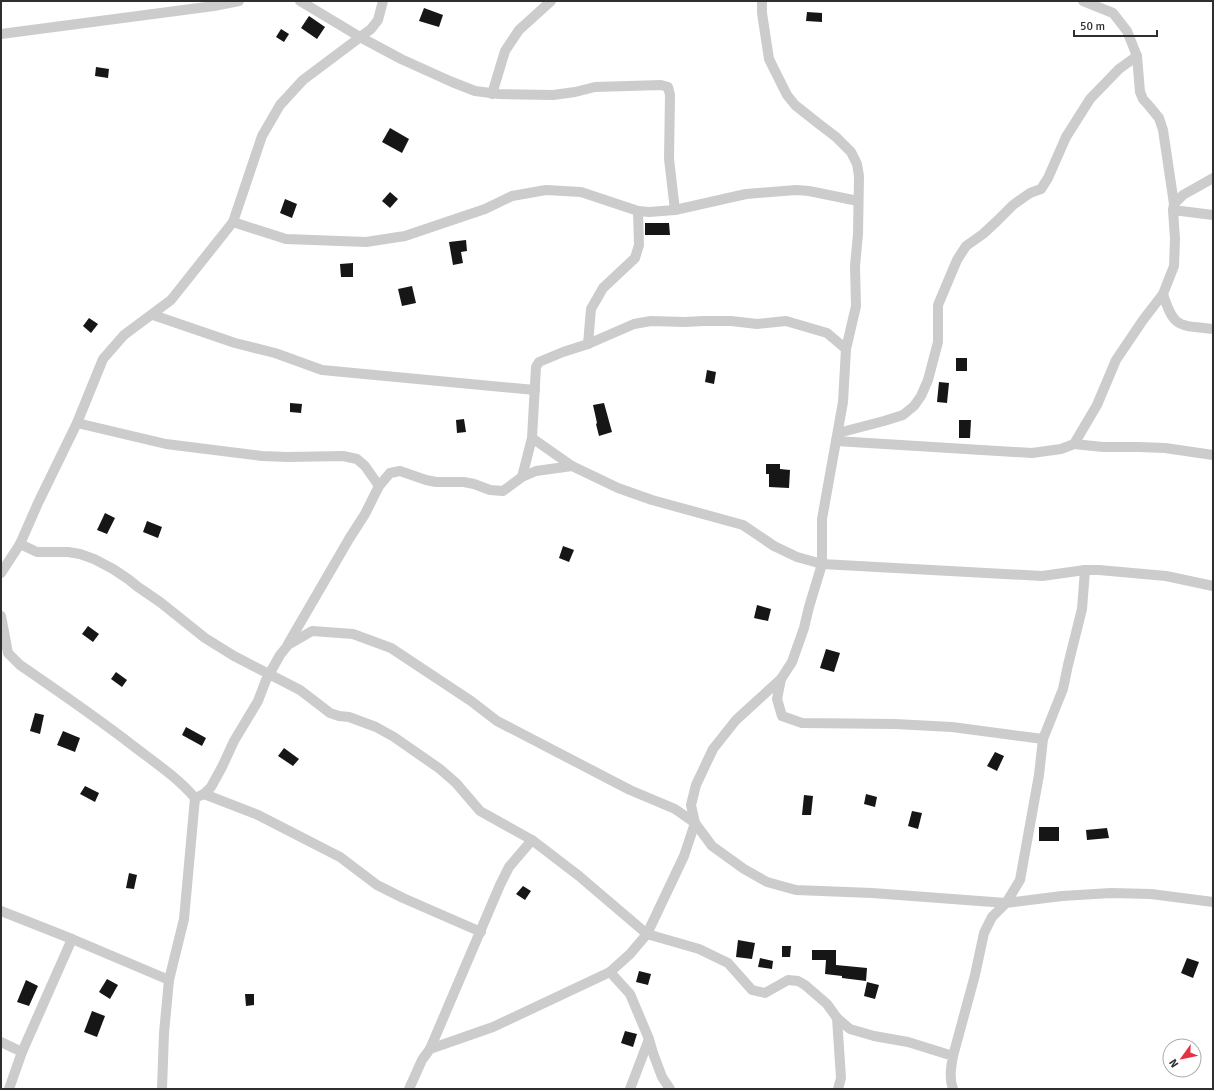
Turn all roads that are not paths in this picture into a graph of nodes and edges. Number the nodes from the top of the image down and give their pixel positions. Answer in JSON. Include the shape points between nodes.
{"nodes":[{"id":1,"x":239,"y":1,"type":"edge"},
{"id":2,"x":300,"y":1,"type":"edge"},
{"id":3,"x":383,"y":1,"type":"edge"},
{"id":4,"x":551,"y":1,"type":"edge"},
{"id":5,"x":762,"y":1,"type":"edge"},
{"id":6,"x":1083,"y":1,"type":"edge"},
{"id":7,"x":1,"y":34,"type":"edge"},
{"id":8,"x":360,"y":37,"type":"junction"},
{"id":9,"x":1137,"y":56,"type":"junction"},
{"id":10,"x":492,"y":94,"type":"junction"},
{"id":11,"x":1213,"y":178,"type":"edge"},
{"id":12,"x":858,"y":201,"type":"junction"},
{"id":13,"x":1174,"y":207,"type":"junction"},
{"id":14,"x":675,"y":210,"type":"junction"},
{"id":15,"x":638,"y":211,"type":"junction"},
{"id":16,"x":1213,"y":216,"type":"edge"},
{"id":17,"x":233,"y":222,"type":"junction"},
{"id":18,"x":1163,"y":294,"type":"junction"},
{"id":19,"x":153,"y":315,"type":"junction"},
{"id":20,"x":1213,"y":329,"type":"edge"},
{"id":21,"x":588,"y":344,"type":"junction"},
{"id":22,"x":846,"y":349,"type":"junction"},
{"id":23,"x":534,"y":390,"type":"junction"},
{"id":24,"x":77,"y":423,"type":"junction"},
{"id":25,"x":837,"y":437,"type":"junction"},
{"id":26,"x":532,"y":438,"type":"junction"},
{"id":27,"x":1074,"y":444,"type":"junction"},
{"id":28,"x":1213,"y":455,"type":"edge"},
{"id":29,"x":572,"y":466,"type":"junction"},
{"id":30,"x":522,"y":477,"type":"junction"},
{"id":31,"x":379,"y":486,"type":"junction"},
{"id":32,"x":20,"y":544,"type":"junction"},
{"id":33,"x":822,"y":564,"type":"junction"},
{"id":34,"x":1085,"y":570,"type":"junction"},
{"id":35,"x":1,"y":573,"type":"edge"},
{"id":36,"x":1213,"y":586,"type":"edge"},
{"id":37,"x":1,"y":616,"type":"edge"},
{"id":38,"x":288,"y":645,"type":"junction"},
{"id":39,"x":4,"y":652,"type":"edge"},
{"id":40,"x":270,"y":675,"type":"junction"},
{"id":41,"x":781,"y":679,"type":"junction"},
{"id":42,"x":1043,"y":739,"type":"junction"},
{"id":43,"x":199,"y":796,"type":"junction"},
{"id":44,"x":695,"y":823,"type":"junction"},
{"id":45,"x":532,"y":840,"type":"junction"},
{"id":46,"x":1213,"y":902,"type":"edge"},
{"id":47,"x":1006,"y":903,"type":"junction"},
{"id":48,"x":1,"y":912,"type":"edge"},
{"id":49,"x":481,"y":932,"type":"junction"},
{"id":50,"x":647,"y":934,"type":"junction"},
{"id":51,"x":72,"y":939,"type":"junction"},
{"id":52,"x":610,"y":972,"type":"junction"},
{"id":53,"x":169,"y":980,"type":"junction"},
{"id":54,"x":837,"y":1018,"type":"junction"},
{"id":55,"x":650,"y":1039,"type":"junction"},
{"id":56,"x":1,"y":1042,"type":"edge"},
{"id":57,"x":430,"y":1049,"type":"junction"},
{"id":58,"x":22,"y":1052,"type":"junction"},
{"id":59,"x":953,"y":1056,"type":"junction"},
{"id":60,"x":9,"y":1089,"type":"edge"},
{"id":61,"x":162,"y":1089,"type":"edge"},
{"id":62,"x":409,"y":1089,"type":"edge"},
{"id":63,"x":630,"y":1089,"type":"edge"},
{"id":64,"x":670,"y":1089,"type":"edge"},
{"id":65,"x":838,"y":1089,"type":"edge"},
{"id":66,"x":953,"y":1089,"type":"edge"}],
"edges":[{"from":1,"to":7,"type":"street"},
{"from":2,"to":8,"type":"street"},
{"from":3,"to":8,"type":"street","via":[[378,20]]},
{"from":4,"to":10,"type":"street","via":[[519,30],[505,51]]},
{"from":5,"to":12,"type":"street","via":[[769,59],[795,105],[851,152],[859,176]]},
{"from":6,"to":9,"type":"street","via":[[1113,13],[1128,31]]},
{"from":8,"to":10,"type":"street","via":[[452,82],[475,91]]},
{"from":8,"to":17,"type":"street","via":[[303,80],[280,105],[262,136]]},
{"from":9,"to":13,"type":"street","via":[[1140,92],[1159,118],[1163,130]]},
{"from":9,"to":25,"type":"street","via":[[1119,69],[1090,99],[1066,137],[1041,190],[1030,193],[1013,205],[998,221],[966,246],[957,260],[938,305],[938,342],[928,380],[914,406],[903,414]]},
{"from":10,"to":14,"type":"street","via":[[553,95],[595,87],[668,87],[669,159]]},
{"from":11,"to":13,"type":"street","via":[[1183,195]]},
{"from":12,"to":14,"type":"street","via":[[796,190],[746,194]]},
{"from":12,"to":22,"type":"street","via":[[856,306]]},
{"from":13,"to":16,"type":"street"},
{"from":13,"to":18,"type":"street","via":[[1174,266]]},
{"from":14,"to":15,"type":"street"},
{"from":15,"to":17,"type":"street","via":[[581,192],[546,190],[512,196],[485,209],[405,236],[366,242],[286,239]]},
{"from":15,"to":21,"type":"street","via":[[639,245],[635,258],[603,288],[591,309]]},
{"from":17,"to":19,"type":"street","via":[[171,300]]},
{"from":18,"to":20,"type":"street","via":[[1175,321],[1186,326]]},
{"from":18,"to":27,"type":"street","via":[[1116,360],[1097,404]]},
{"from":19,"to":23,"type":"street","via":[[322,370]]},
{"from":19,"to":24,"type":"street","via":[[124,335],[103,359]]},
{"from":21,"to":22,"type":"street","via":[[634,324],[651,321],[731,321],[757,324],[786,322],[827,333]]},
{"from":21,"to":23,"type":"street","via":[[538,362]]},
{"from":22,"to":25,"type":"street","via":[[843,402]]},
{"from":23,"to":26,"type":"street"},
{"from":24,"to":31,"type":"street","via":[[166,444],[262,456],[343,456],[357,460],[365,466]]},
{"from":24,"to":32,"type":"street"},
{"from":25,"to":27,"type":"street","via":[[1032,453],[1061,449]]},
{"from":25,"to":33,"type":"street","via":[[822,519]]},
{"from":26,"to":29,"type":"street"},
{"from":26,"to":30,"type":"street"},
{"from":27,"to":28,"type":"street","via":[[1165,448]]},
{"from":29,"to":30,"type":"street","via":[[536,471]]},
{"from":29,"to":33,"type":"street","via":[[618,488],[652,500],[743,525],[774,546],[797,557]]},
{"from":30,"to":31,"type":"street","via":[[503,491],[464,482],[436,482],[400,471],[390,473]]},
{"from":31,"to":38,"type":"street"},
{"from":32,"to":35,"type":"street"},
{"from":32,"to":40,"type":"street","via":[[37,552],[68,552],[94,559],[160,602],[205,638]]},
{"from":33,"to":34,"type":"street","via":[[1042,576]]},
{"from":33,"to":41,"type":"street","via":[[792,662]]},
{"from":34,"to":36,"type":"street","via":[[1166,576]]},
{"from":34,"to":42,"type":"street","via":[[1082,608],[1063,689]]},
{"from":37,"to":39,"type":"street"},
{"from":38,"to":40,"type":"street"},
{"from":38,"to":44,"type":"street","via":[[312,631],[326,631],[353,634],[391,648],[497,721],[623,786],[675,809]]},
{"from":39,"to":43,"type":"street"},
{"from":40,"to":43,"type":"street","via":[[211,787]]},
{"from":40,"to":45,"type":"street","via":[[300,690],[330,713],[376,727],[412,748],[456,783],[480,811]]},
{"from":41,"to":42,"type":"street","via":[[777,699],[782,716],[802,723],[952,727]]},
{"from":41,"to":44,"type":"street","via":[[736,720],[713,749],[696,784],[691,805]]},
{"from":42,"to":47,"type":"street","via":[[1020,880]]},
{"from":43,"to":49,"type":"street","via":[[258,814],[340,857],[377,885]]},
{"from":43,"to":53,"type":"street","via":[[184,919]]},
{"from":44,"to":47,"type":"street","via":[[712,846],[744,869],[767,882],[796,890]]},
{"from":44,"to":50,"type":"street","via":[[684,856]]},
{"from":45,"to":49,"type":"street","via":[[509,868]]},
{"from":45,"to":50,"type":"street"},
{"from":46,"to":47,"type":"street","via":[[1150,894],[1111,893]]},
{"from":47,"to":59,"type":"street","via":[[992,917],[984,933],[976,975]]},
{"from":48,"to":51,"type":"street"},
{"from":49,"to":57,"type":"street"},
{"from":50,"to":52,"type":"street"},
{"from":50,"to":54,"type":"street","via":[[699,949],[728,963],[752,990],[765,993],[788,980],[805,984],[828,1004]]},
{"from":51,"to":53,"type":"street"},
{"from":51,"to":58,"type":"street"},
{"from":52,"to":55,"type":"street","via":[[630,994]]},
{"from":52,"to":57,"type":"street","via":[[493,1027]]},
{"from":53,"to":61,"type":"street"},
{"from":54,"to":59,"type":"street","via":[[850,1029],[908,1042]]},
{"from":54,"to":65,"type":"street","via":[[842,1078]]},
{"from":55,"to":63,"type":"street"},
{"from":55,"to":64,"type":"street","via":[[662,1077]]},
{"from":56,"to":58,"type":"street"},
{"from":57,"to":62,"type":"street"},
{"from":58,"to":60,"type":"street"},
{"from":59,"to":66,"type":"street"}]}
